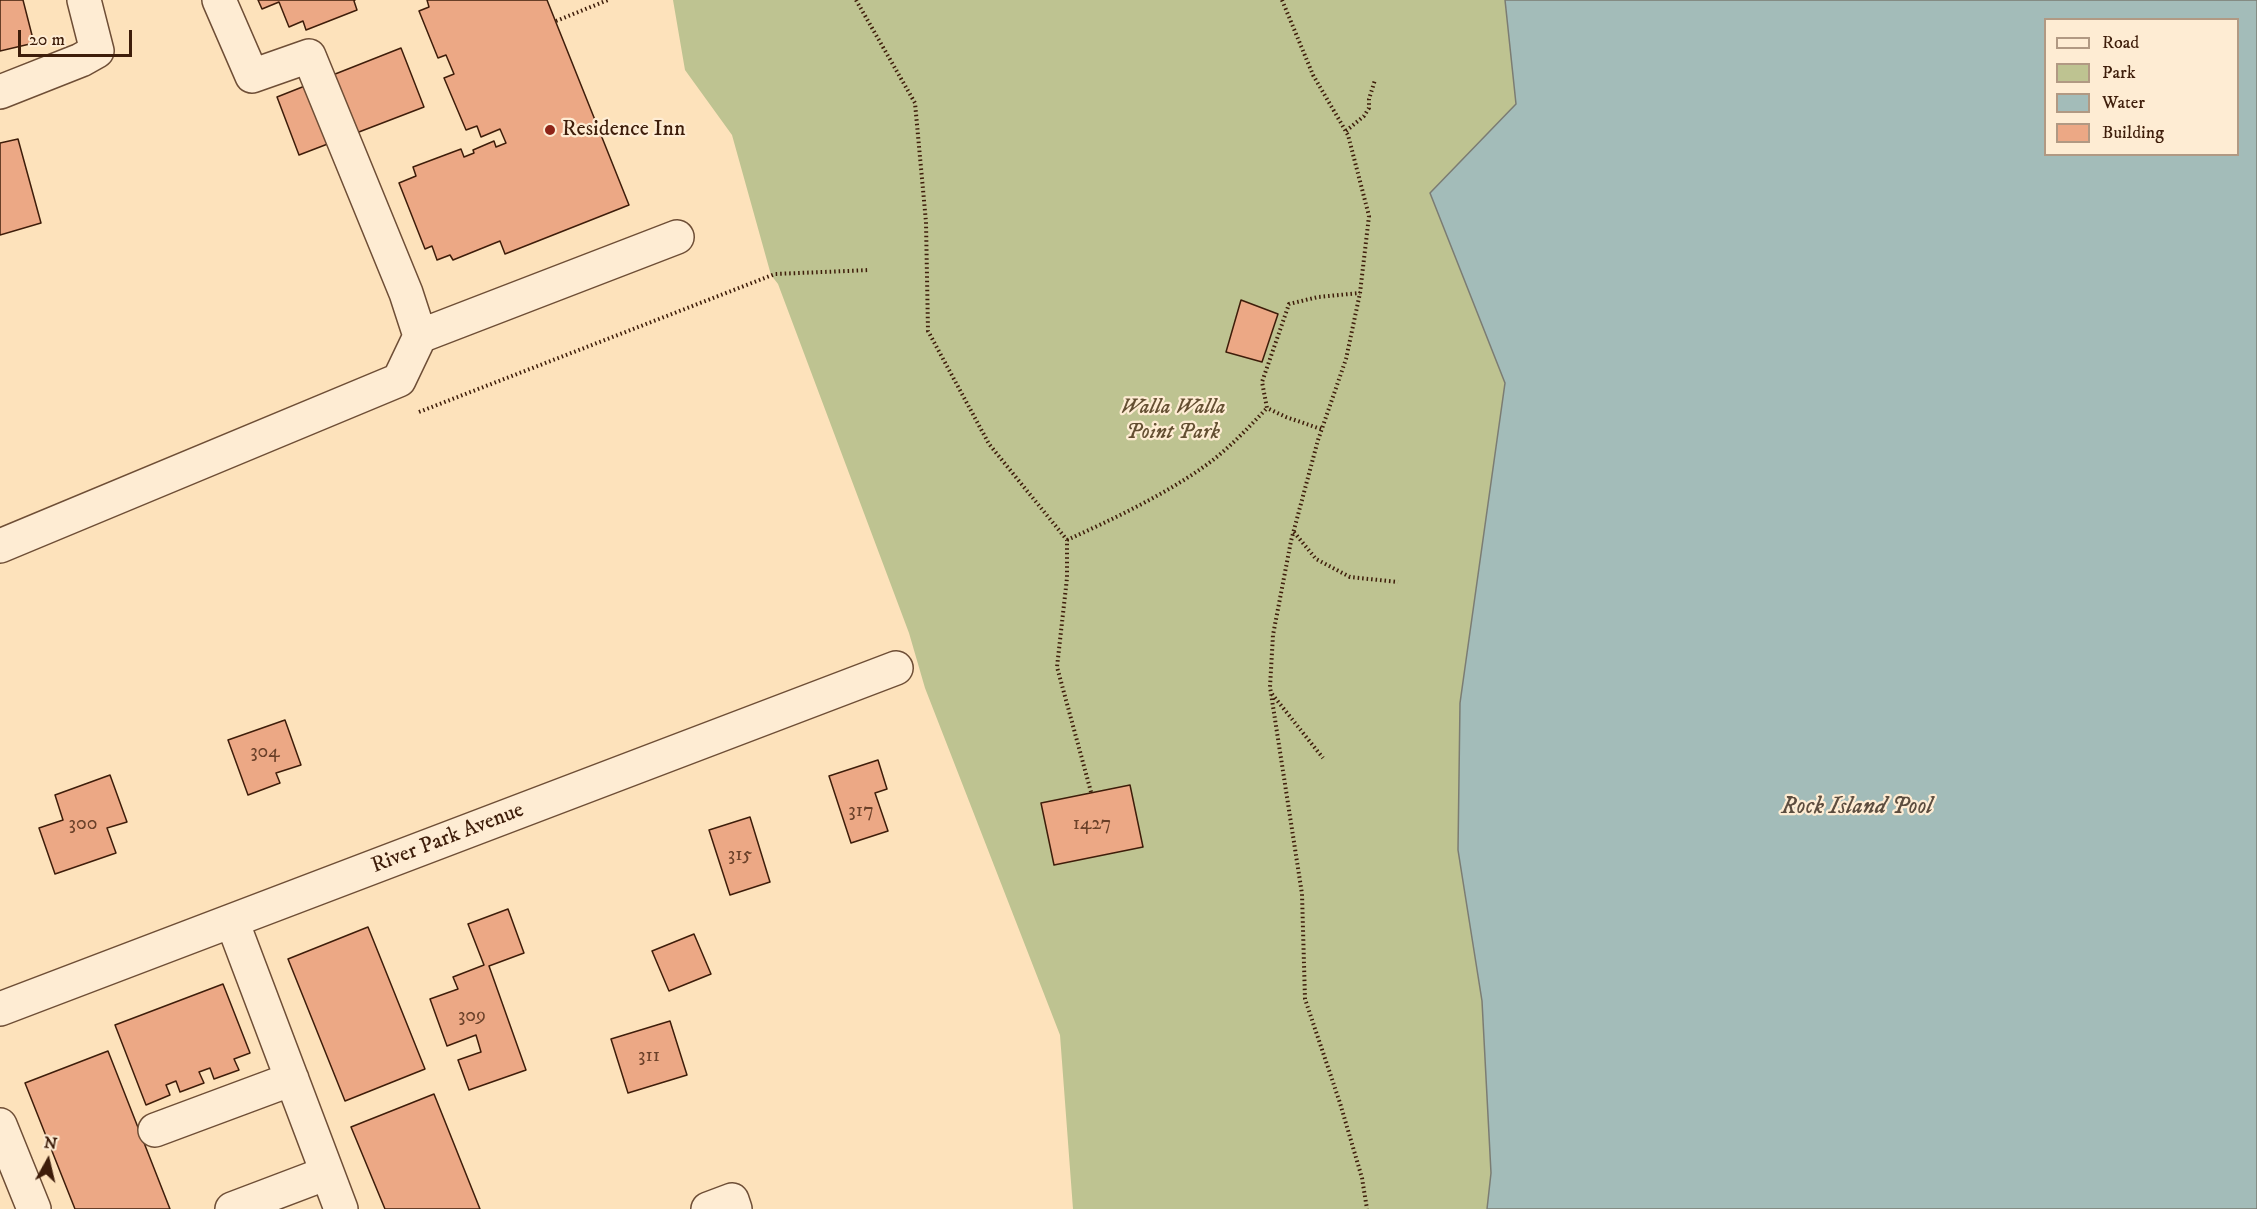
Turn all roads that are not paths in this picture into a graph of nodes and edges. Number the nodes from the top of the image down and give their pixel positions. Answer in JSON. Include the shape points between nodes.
{"nodes":[{"id":1,"x":84,"y":0,"type":"edge"},
{"id":2,"x":219,"y":0,"type":"edge"},
{"id":3,"x":0,"y":92,"type":"edge"},
{"id":4,"x":678,"y":237,"type":"dead end"},
{"id":5,"x":420,"y":336,"type":"junction"},
{"id":6,"x":0,"y":546,"type":"edge"},
{"id":7,"x":896,"y":668,"type":"dead end"},
{"id":8,"x":232,"y":921,"type":"junction"},
{"id":9,"x":0,"y":1009,"type":"edge"},
{"id":10,"x":292,"y":1079,"type":"junction"},
{"id":11,"x":0,"y":1125,"type":"edge"},
{"id":12,"x":155,"y":1130,"type":"dead end"},
{"id":13,"x":327,"y":1173,"type":"junction"},
{"id":14,"x":34,"y":1209,"type":"edge"},
{"id":15,"x":232,"y":1209,"type":"edge"},
{"id":16,"x":341,"y":1209,"type":"edge"},
{"id":17,"x":708,"y":1209,"type":"edge"},
{"id":18,"x":735,"y":1209,"type":"edge"}],
"edges":[{"from":1,"to":3,"type":"street","via":[[97,51]]},
{"from":2,"to":5,"type":"street","via":[[252,76],[309,56]]},
{"from":4,"to":5,"type":"street"},
{"from":5,"to":6,"type":"street","via":[[399,380]]},
{"from":7,"to":8,"type":"street","name":"River Park Avenue"},
{"from":8,"to":9,"type":"street","name":"River Park Avenue"},
{"from":8,"to":10,"type":"street"},
{"from":10,"to":12,"type":"street"},
{"from":10,"to":13,"type":"street"},
{"from":11,"to":14,"type":"street"},
{"from":13,"to":15,"type":"street"},
{"from":13,"to":16,"type":"street"},
{"from":17,"to":18,"type":"street","via":[[732,1200]]}]}
